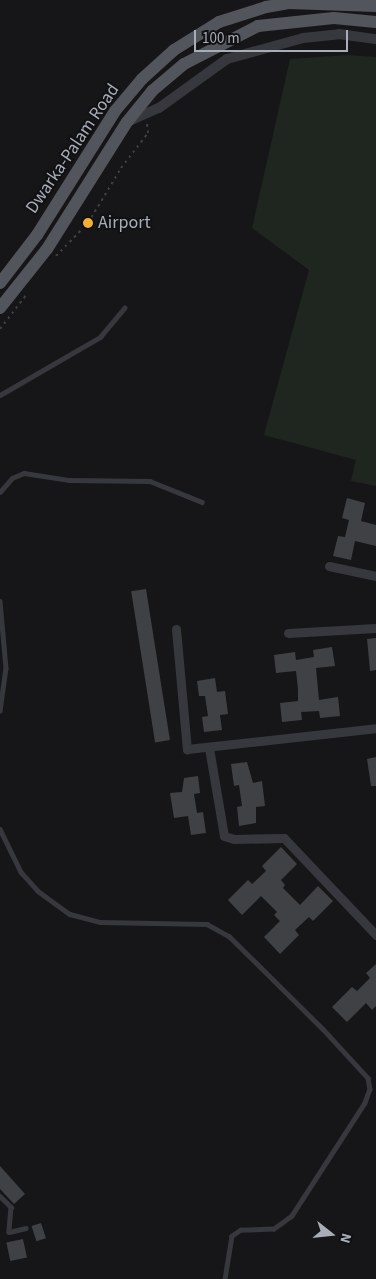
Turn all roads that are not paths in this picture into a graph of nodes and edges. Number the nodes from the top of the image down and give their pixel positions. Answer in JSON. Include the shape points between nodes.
{"nodes":[{"id":1,"x":270,"y":4,"type":"edge"},
{"id":2,"x":376,"y":6,"type":"edge"},
{"id":3,"x":376,"y":22,"type":"edge"},
{"id":4,"x":376,"y":39,"type":"edge"},
{"id":5,"x":127,"y":122,"type":"junction"},
{"id":6,"x":0,"y":282,"type":"edge"},
{"id":7,"x":0,"y":308,"type":"edge"},
{"id":8,"x":124,"y":308,"type":"dead end"},
{"id":9,"x":0,"y":395,"type":"edge"},
{"id":10,"x":0,"y":492,"type":"edge"},
{"id":11,"x":202,"y":502,"type":"dead end"},
{"id":12,"x":329,"y":566,"type":"dead end"},
{"id":13,"x":376,"y":576,"type":"edge"},
{"id":14,"x":0,"y":600,"type":"edge"},
{"id":15,"x":376,"y":628,"type":"edge"},
{"id":16,"x":176,"y":629,"type":"dead end"},
{"id":17,"x":288,"y":633,"type":"dead end"},
{"id":18,"x":0,"y":711,"type":"edge"},
{"id":19,"x":376,"y":728,"type":"edge"},
{"id":20,"x":209,"y":748,"type":"junction"},
{"id":21,"x":0,"y":829,"type":"edge"},
{"id":22,"x":376,"y":935,"type":"edge"},
{"id":23,"x":0,"y":1196,"type":"edge"},
{"id":24,"x":26,"y":1228,"type":"dead end"},
{"id":25,"x":225,"y":1279,"type":"edge"}],
"edges":[{"from":1,"to":2,"type":"main road","name":"Dwarka-Palam Road"},
{"from":1,"to":6,"type":"main road","name":"Dwarka-Palam Road","via":[[219,22],[174,50],[142,79],[115,111],[37,235]]},
{"from":3,"to":5,"type":"main road","name":"Dwarka-Palam Road","via":[[334,18],[258,26],[184,64],[152,90]]},
{"from":4,"to":5,"type":"street","via":[[339,34],[303,38],[227,59],[146,115]]},
{"from":5,"to":7,"type":"main road","name":"Dwarka-Palam Road","via":[[47,248]]},
{"from":8,"to":9,"type":"lane","via":[[100,337]]},
{"from":10,"to":11,"type":"lane","via":[[12,478],[24,473],[69,480],[150,481]]},
{"from":12,"to":13,"type":"street"},
{"from":14,"to":18,"type":"lane","via":[[6,668]]},
{"from":15,"to":17,"type":"street"},
{"from":16,"to":20,"type":"street","via":[[185,747],[191,750]]},
{"from":19,"to":20,"type":"street"},
{"from":20,"to":22,"type":"street","via":[[224,836],[234,839],[284,838]]},
{"from":21,"to":25,"type":"lane","via":[[21,872],[38,891],[70,914],[100,922],[207,924],[229,936],[368,1078],[370,1089],[365,1103],[292,1216],[274,1229],[241,1230],[232,1236]]},
{"from":23,"to":24,"type":"lane","via":[[11,1207],[9,1232]]}]}
